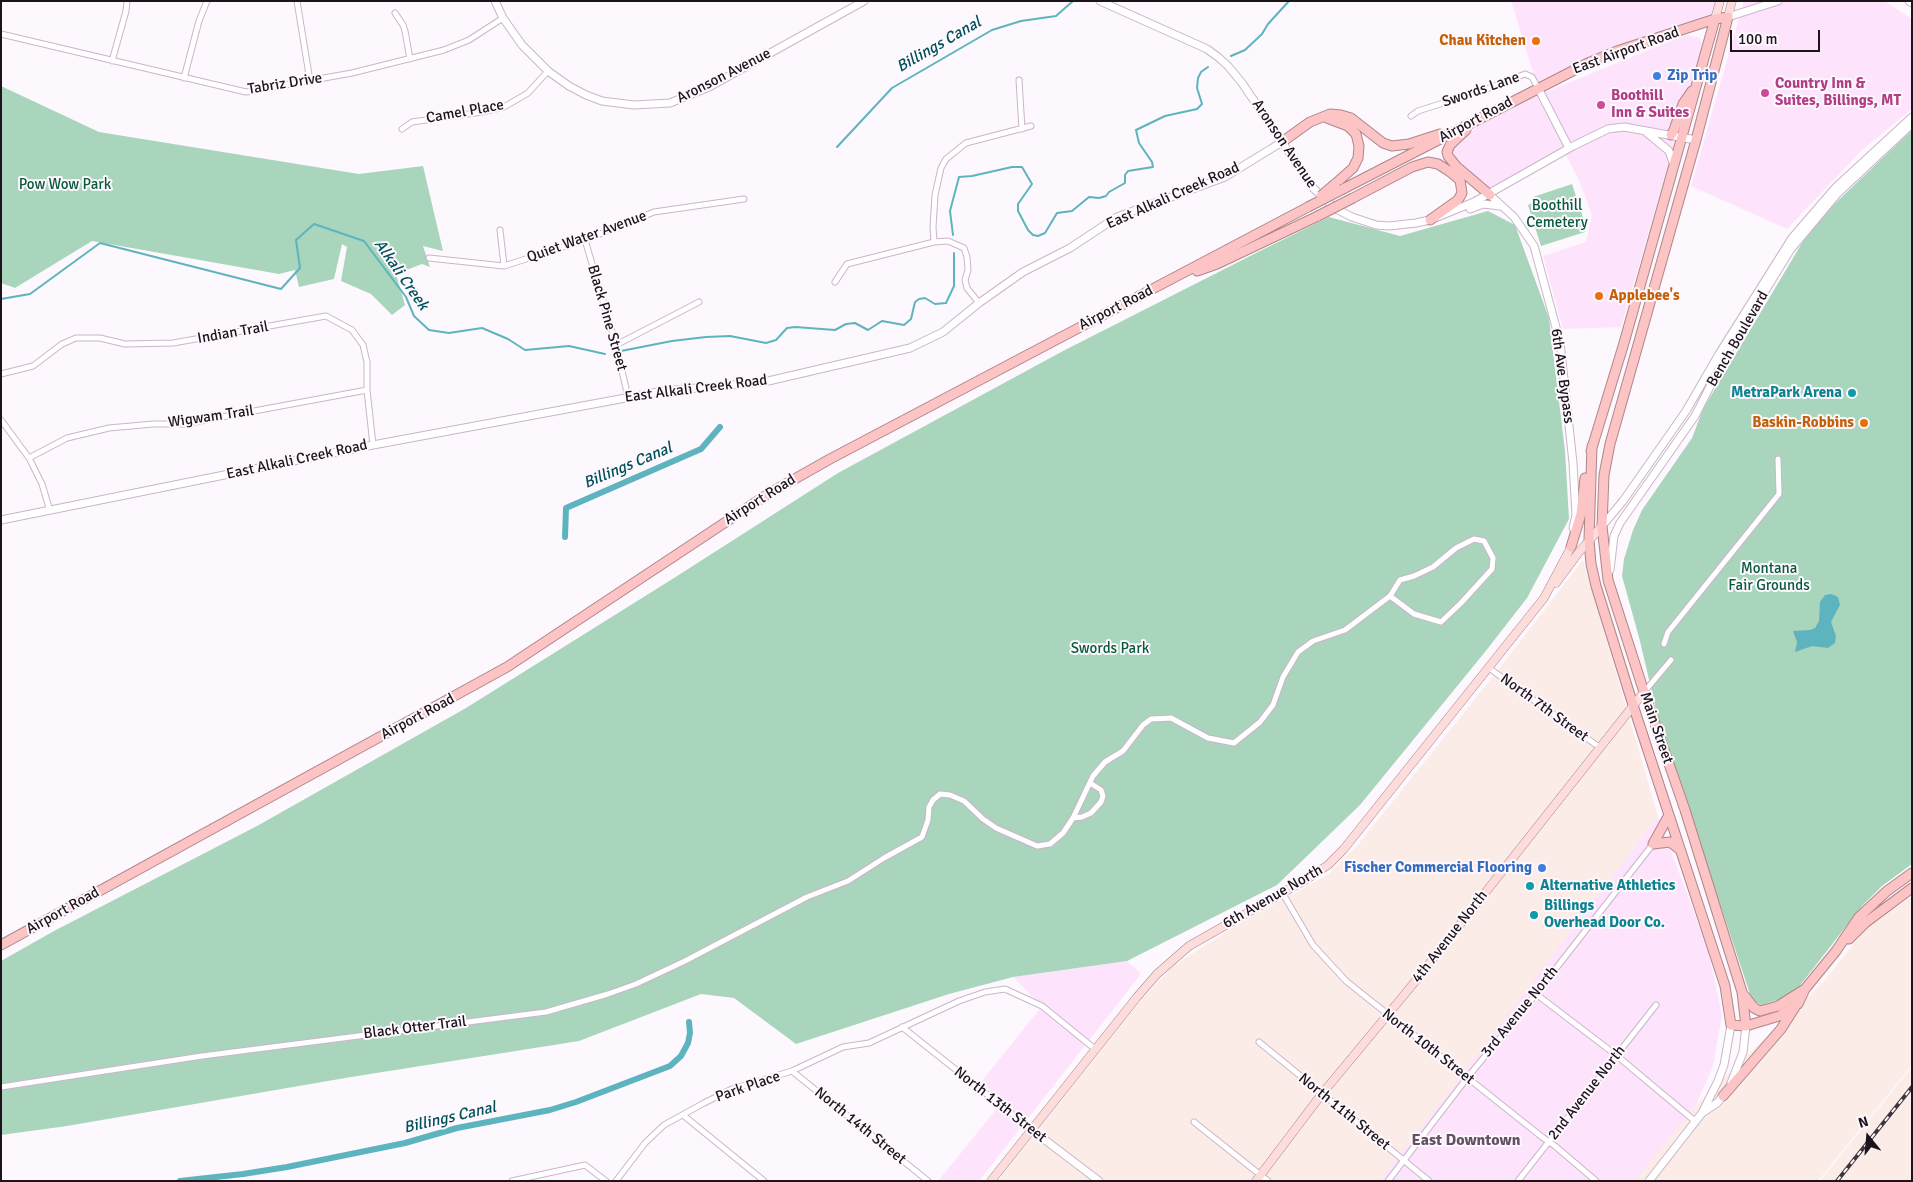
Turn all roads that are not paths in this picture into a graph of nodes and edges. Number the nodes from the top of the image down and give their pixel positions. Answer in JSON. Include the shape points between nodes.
{"nodes":[{"id":1,"x":127,"y":1,"type":"edge"},
{"id":2,"x":207,"y":1,"type":"edge"},
{"id":3,"x":297,"y":1,"type":"edge"},
{"id":4,"x":495,"y":1,"type":"edge"},
{"id":5,"x":864,"y":1,"type":"edge"},
{"id":6,"x":1100,"y":1,"type":"edge"},
{"id":7,"x":1720,"y":1,"type":"edge"},
{"id":8,"x":1732,"y":1,"type":"edge"},
{"id":9,"x":1778,"y":1,"type":"edge"},
{"id":10,"x":395,"y":14,"type":"dead end"},
{"id":11,"x":1728,"y":17,"type":"junction"},
{"id":12,"x":503,"y":18,"type":"junction"},
{"id":13,"x":1715,"y":19,"type":"junction"},
{"id":14,"x":1,"y":34,"type":"edge"},
{"id":15,"x":410,"y":59,"type":"junction"},
{"id":16,"x":112,"y":61,"type":"junction"},
{"id":17,"x":548,"y":71,"type":"junction"},
{"id":18,"x":184,"y":78,"type":"junction"},
{"id":19,"x":1019,"y":80,"type":"dead end"},
{"id":20,"x":310,"y":81,"type":"junction"},
{"id":21,"x":1696,"y":85,"type":"junction"},
{"id":22,"x":1538,"y":88,"type":"junction"},
{"id":23,"x":1411,"y":116,"type":"dead end"},
{"id":24,"x":1912,"y":116,"type":"edge"},
{"id":25,"x":1482,"y":117,"type":"junction"},
{"id":26,"x":1317,"y":119,"type":"junction"},
{"id":27,"x":1912,"y":124,"type":"edge"},
{"id":28,"x":1032,"y":126,"type":"dead end"},
{"id":29,"x":1460,"y":128,"type":"junction"},
{"id":30,"x":402,"y":129,"type":"dead end"},
{"id":31,"x":1022,"y":129,"type":"junction"},
{"id":32,"x":1646,"y":132,"type":"junction"},
{"id":33,"x":1671,"y":135,"type":"junction"},
{"id":34,"x":1682,"y":138,"type":"junction"},
{"id":35,"x":1696,"y":140,"type":"junction"},
{"id":36,"x":1282,"y":142,"type":"junction"},
{"id":37,"x":1569,"y":148,"type":"junction"},
{"id":38,"x":1674,"y":166,"type":"junction"},
{"id":39,"x":1339,"y":186,"type":"junction"},
{"id":40,"x":1490,"y":195,"type":"junction"},
{"id":41,"x":744,"y":199,"type":"dead end"},
{"id":42,"x":1501,"y":206,"type":"junction"},
{"id":43,"x":1430,"y":220,"type":"junction"},
{"id":44,"x":500,"y":230,"type":"dead end"},
{"id":45,"x":585,"y":240,"type":"junction"},
{"id":46,"x":934,"y":242,"type":"junction"},
{"id":47,"x":429,"y":258,"type":"dead end"},
{"id":48,"x":504,"y":266,"type":"junction"},
{"id":49,"x":835,"y":282,"type":"dead end"},
{"id":50,"x":1166,"y":282,"type":"junction"},
{"id":51,"x":699,"y":302,"type":"dead end"},
{"id":52,"x":979,"y":303,"type":"junction"},
{"id":53,"x":616,"y":345,"type":"junction"},
{"id":54,"x":1,"y":374,"type":"edge"},
{"id":55,"x":367,"y":390,"type":"junction"},
{"id":56,"x":628,"y":397,"type":"junction"},
{"id":57,"x":1,"y":420,"type":"edge"},
{"id":58,"x":373,"y":445,"type":"junction"},
{"id":59,"x":1592,"y":446,"type":"junction"},
{"id":60,"x":28,"y":458,"type":"junction"},
{"id":61,"x":1778,"y":459,"type":"dead end"},
{"id":62,"x":50,"y":511,"type":"junction"},
{"id":63,"x":1,"y":520,"type":"edge"},
{"id":64,"x":1602,"y":526,"type":"junction"},
{"id":65,"x":1589,"y":540,"type":"junction"},
{"id":66,"x":1571,"y":547,"type":"junction"},
{"id":67,"x":1608,"y":580,"type":"junction"},
{"id":68,"x":1390,"y":596,"type":"junction"},
{"id":69,"x":1544,"y":598,"type":"junction"},
{"id":70,"x":1664,"y":644,"type":"dead end"},
{"id":71,"x":1671,"y":660,"type":"dead end"},
{"id":72,"x":1489,"y":668,"type":"junction"},
{"id":73,"x":1644,"y":692,"type":"junction"},
{"id":74,"x":1633,"y":705,"type":"junction"},
{"id":75,"x":1599,"y":748,"type":"junction"},
{"id":76,"x":1090,"y":782,"type":"junction"},
{"id":77,"x":1669,"y":815,"type":"junction"},
{"id":78,"x":1073,"y":818,"type":"junction"},
{"id":79,"x":1653,"y":844,"type":"junction"},
{"id":80,"x":1679,"y":849,"type":"junction"},
{"id":81,"x":1912,"y":873,"type":"edge"},
{"id":82,"x":1912,"y":888,"type":"edge"},
{"id":83,"x":1283,"y":894,"type":"junction"},
{"id":84,"x":1,"y":945,"type":"edge"},
{"id":85,"x":1836,"y":951,"type":"junction"},
{"id":86,"x":1805,"y":989,"type":"junction"},
{"id":87,"x":1742,"y":992,"type":"junction"},
{"id":88,"x":1536,"y":994,"type":"junction"},
{"id":89,"x":1798,"y":1004,"type":"junction"},
{"id":90,"x":1656,"y":1005,"type":"dead end"},
{"id":91,"x":1388,"y":1015,"type":"junction"},
{"id":92,"x":1731,"y":1025,"type":"junction"},
{"id":93,"x":1746,"y":1026,"type":"junction"},
{"id":94,"x":902,"y":1027,"type":"junction"},
{"id":95,"x":1259,"y":1042,"type":"dead end"},
{"id":96,"x":1095,"y":1050,"type":"junction"},
{"id":97,"x":1616,"y":1055,"type":"junction"},
{"id":98,"x":792,"y":1071,"type":"junction"},
{"id":99,"x":1467,"y":1078,"type":"junction"},
{"id":100,"x":1,"y":1087,"type":"edge"},
{"id":101,"x":1321,"y":1095,"type":"junction"},
{"id":102,"x":1723,"y":1096,"type":"junction"},
{"id":103,"x":1702,"y":1113,"type":"junction"},
{"id":104,"x":682,"y":1115,"type":"junction"},
{"id":105,"x":1194,"y":1122,"type":"dead end"},
{"id":106,"x":1696,"y":1122,"type":"junction"},
{"id":107,"x":1032,"y":1130,"type":"junction"},
{"id":108,"x":1549,"y":1142,"type":"junction"},
{"id":109,"x":1404,"y":1160,"type":"junction"},
{"id":110,"x":1258,"y":1178,"type":"edge"},
{"id":111,"x":512,"y":1181,"type":"edge"},
{"id":112,"x":606,"y":1181,"type":"edge"},
{"id":113,"x":616,"y":1181,"type":"edge"},
{"id":114,"x":764,"y":1181,"type":"edge"},
{"id":115,"x":928,"y":1181,"type":"edge"},
{"id":116,"x":991,"y":1181,"type":"edge"},
{"id":117,"x":1099,"y":1181,"type":"edge"},
{"id":118,"x":1268,"y":1181,"type":"edge"},
{"id":119,"x":1388,"y":1181,"type":"edge"},
{"id":120,"x":1429,"y":1181,"type":"edge"},
{"id":121,"x":1518,"y":1181,"type":"edge"},
{"id":122,"x":1596,"y":1181,"type":"edge"},
{"id":123,"x":1649,"y":1181,"type":"edge"}],
"edges":[{"from":1,"to":16,"type":"street"},
{"from":2,"to":18,"type":"street"},
{"from":3,"to":20,"type":"street"},
{"from":4,"to":12,"type":"main road","name":"Aronson Avenue"},
{"from":5,"to":17,"type":"main road","name":"Aronson Avenue","via":[[709,88],[670,103],[634,105],[602,100],[569,86]]},
{"from":6,"to":36,"type":"main road","name":"Aronson Avenue","via":[[1207,49],[1242,83]]},
{"from":7,"to":13,"type":"main road"},
{"from":8,"to":11,"type":"main road"},
{"from":9,"to":11,"type":"main road"},
{"from":10,"to":15,"type":"street","via":[[403,25]]},
{"from":11,"to":13,"type":"highway"},
{"from":11,"to":35,"type":"highway","name":"Main Street"},
{"from":12,"to":15,"type":"street","name":"Tabriz Drive","via":[[461,43]]},
{"from":12,"to":17,"type":"main road","name":"Aronson Avenue","via":[[522,45]]},
{"from":13,"to":21,"type":"highway"},
{"from":13,"to":22,"type":"highway","name":"East Airport Road","via":[[1613,53]]},
{"from":14,"to":16,"type":"street","name":"Tabriz Drive"},
{"from":15,"to":20,"type":"street","name":"Tabriz Drive"},
{"from":16,"to":18,"type":"street","name":"Tabriz Drive"},
{"from":17,"to":30,"type":"street","name":"Camel Place","via":[[528,93],[504,107],[412,122]]},
{"from":18,"to":20,"type":"street","name":"Tabriz Drive","via":[[246,92]]},
{"from":19,"to":31,"type":"street"},
{"from":21,"to":33,"type":"highway","via":[[1683,104]]},
{"from":21,"to":34,"type":"highway"},
{"from":22,"to":23,"type":"street","name":"Swords Lane","via":[[1532,76],[1525,74]]},
{"from":22,"to":25,"type":"highway","name":"Airport Road"},
{"from":22,"to":37,"type":"main road","name":"Swords Lane"},
{"from":24,"to":64,"type":"main road","via":[[1832,191],[1792,238],[1686,411]]},
{"from":25,"to":29,"type":"highway","name":"Airport Road"},
{"from":25,"to":40,"type":"highway","via":[[1455,139],[1447,152],[1450,161]]},
{"from":26,"to":29,"type":"highway","via":[[1330,114],[1351,118],[1392,146]]},
{"from":26,"to":36,"type":"highway"},
{"from":26,"to":39,"type":"highway","via":[[1343,122],[1353,130],[1358,140],[1360,152]]},
{"from":27,"to":67,"type":"main road","name":"Bench Boulevard","via":[[1837,194],[1791,249],[1727,353],[1695,416],[1620,523],[1614,536]]},
{"from":28,"to":31,"type":"street"},
{"from":29,"to":39,"type":"highway","name":"Airport Road"},
{"from":31,"to":46,"type":"street","via":[[966,143],[946,159],[935,195]]},
{"from":32,"to":33,"type":"main road","name":"Aronson Avenue"},
{"from":32,"to":37,"type":"main road","name":"Aronson Avenue","via":[[1608,129]]},
{"from":32,"to":38,"type":"main road","via":[[1669,151]]},
{"from":33,"to":34,"type":"main road","name":"Aronson Avenue"},
{"from":34,"to":35,"type":"main road","name":"Aronson Avenue"},
{"from":34,"to":38,"type":"highway"},
{"from":35,"to":64,"type":"highway","name":"Main Street","via":[[1606,459]]},
{"from":36,"to":43,"type":"main road","name":"Aronson Avenue","via":[[1325,201],[1352,217],[1390,226]]},
{"from":36,"to":52,"type":"main road","name":"East Alkali Creek Road","via":[[1225,177],[1117,217],[1070,248],[1023,272]]},
{"from":37,"to":40,"type":"main road","name":"Aronson Avenue"},
{"from":38,"to":59,"type":"highway"},
{"from":39,"to":50,"type":"highway","name":"Airport Road","bridge":true,"via":[[1308,207]]},
{"from":40,"to":42,"type":"main road","name":"6th Ave Bypass"},
{"from":40,"to":43,"type":"main road","name":"Aronson Avenue"},
{"from":41,"to":45,"type":"street","name":"Quiet Water Avenue","via":[[654,212]]},
{"from":42,"to":43,"type":"main road","via":[[1483,204]]},
{"from":42,"to":66,"type":"main road","name":"6th Ave Bypass","via":[[1534,246],[1560,342],[1576,514]]},
{"from":43,"to":50,"type":"highway","bridge":true,"via":[[1458,200],[1462,192],[1460,180],[1450,171],[1428,162],[1218,264]]},
{"from":44,"to":48,"type":"street"},
{"from":45,"to":48,"type":"street","name":"Quiet Water Avenue"},
{"from":45,"to":53,"type":"street","name":"Black Pine Street"},
{"from":46,"to":49,"type":"street","via":[[847,264]]},
{"from":46,"to":52,"type":"street","via":[[948,241],[964,248],[967,288]]},
{"from":47,"to":48,"type":"street","name":"Quiet Water Avenue"},
{"from":50,"to":84,"type":"highway","name":"Airport Road","via":[[830,458],[768,494],[507,667]]},
{"from":51,"to":53,"type":"street"},
{"from":52,"to":56,"type":"main road","name":"East Alkali Creek Road","via":[[943,332],[910,348],[764,382],[663,390]]},
{"from":53,"to":56,"type":"street","name":"Black Pine Street"},
{"from":54,"to":55,"type":"street","name":"Indian Trail","via":[[33,366],[62,344],[76,338],[100,338],[125,344],[173,343],[326,316],[352,330],[362,345],[367,362]]},
{"from":55,"to":58,"type":"street","name":"Indian Trail"},
{"from":55,"to":60,"type":"street","name":"Wigwam Trail","via":[[184,424],[109,428],[67,438]]},
{"from":56,"to":58,"type":"main road","name":"East Alkali Creek Road"},
{"from":57,"to":60,"type":"street"},
{"from":58,"to":62,"type":"main road","name":"East Alkali Creek Road"},
{"from":59,"to":65,"type":"highway","name":"Main Street"},
{"from":59,"to":66,"type":"highway","via":[[1581,514]]},
{"from":60,"to":62,"type":"street","via":[[42,484]]},
{"from":61,"to":70,"type":"street","via":[[1779,494],[1668,632]]},
{"from":62,"to":63,"type":"main road","name":"East Alkali Creek Road"},
{"from":64,"to":65,"type":"main road"},
{"from":64,"to":67,"type":"highway","name":"Main Street"},
{"from":65,"to":69,"type":"main road"},
{"from":65,"to":74,"type":"highway","name":"Main Street","via":[[1598,595]]},
{"from":66,"to":69,"type":"main road","name":"6th Avenue North"},
{"from":67,"to":73,"type":"highway","name":"Main Street"},
{"from":68,"to":68,"type":"street","via":[[1414,614],[1441,622],[1492,569],[1493,558],[1484,541],[1474,539],[1456,548],[1433,567],[1400,580]]},
{"from":68,"to":76,"type":"street","via":[[1345,630],[1313,641],[1298,652],[1283,677],[1273,705],[1260,722],[1234,743],[1208,738],[1171,718],[1151,719],[1123,751],[1104,762]]},
{"from":69,"to":72,"type":"main road","name":"6th Avenue North"},
{"from":71,"to":73,"type":"street"},
{"from":72,"to":75,"type":"street","name":"North 7th Street"},
{"from":72,"to":83,"type":"main road","name":"6th Avenue North","via":[[1343,850],[1328,865]]},
{"from":73,"to":74,"type":"main road","name":"4th Avenue North"},
{"from":73,"to":87,"type":"highway","name":"Main Street"},
{"from":74,"to":75,"type":"main road","name":"4th Avenue North"},
{"from":74,"to":77,"type":"highway","name":"Main Street"},
{"from":75,"to":91,"type":"main road","name":"4th Avenue North"},
{"from":76,"to":78,"type":"street"},
{"from":76,"to":78,"type":"street","via":[[1100,790],[1101,802],[1091,813]]},
{"from":77,"to":79,"type":"highway"},
{"from":77,"to":80,"type":"highway","name":"Main Street"},
{"from":78,"to":100,"type":"street","name":"Black Otter Trail","via":[[1050,844],[1037,846],[996,828],[964,801],[940,794],[930,807],[922,837],[848,881],[807,897],[636,984],[546,1012],[202,1056]]},
{"from":79,"to":80,"type":"highway","via":[[1670,842]]},
{"from":79,"to":88,"type":"street","name":"3rd Avenue North"},
{"from":80,"to":92,"type":"highway","name":"Main Street","via":[[1725,986]]},
{"from":81,"to":85,"type":"highway","via":[[1859,917]]},
{"from":82,"to":85,"type":"highway","via":[[1865,923]]},
{"from":83,"to":91,"type":"street","name":"North 10th Street","via":[[1313,946],[1346,981]]},
{"from":83,"to":96,"type":"main road","name":"6th Avenue North","via":[[1207,934],[1178,955],[1147,986]]},
{"from":85,"to":86,"type":"highway"},
{"from":86,"to":87,"type":"highway","via":[[1778,1006],[1760,1011],[1748,1002]]},
{"from":86,"to":89,"type":"highway"},
{"from":87,"to":93,"type":"highway"},
{"from":88,"to":97,"type":"street"},
{"from":88,"to":99,"type":"street","name":"3rd Avenue North"},
{"from":89,"to":93,"type":"highway","via":[[1779,1016]]},
{"from":89,"to":102,"type":"highway","via":[[1781,1030]]},
{"from":90,"to":97,"type":"street","name":"2nd Avenue North"},
{"from":91,"to":99,"type":"street","name":"North 10th Street"},
{"from":91,"to":101,"type":"main road","name":"4th Avenue North"},
{"from":92,"to":93,"type":"highway"},
{"from":92,"to":103,"type":"main road","via":[[1724,1065]]},
{"from":93,"to":102,"type":"main road","via":[[1738,1068]]},
{"from":94,"to":96,"type":"street","name":"Park Place","via":[[985,992],[1006,989],[1042,1006]]},
{"from":94,"to":98,"type":"street","name":"Park Place","via":[[869,1043],[843,1047]]},
{"from":94,"to":107,"type":"street","name":"North 13th Street"},
{"from":95,"to":101,"type":"street","name":"North 11th Street"},
{"from":96,"to":107,"type":"main road","name":"6th Avenue North"},
{"from":97,"to":106,"type":"street"},
{"from":97,"to":108,"type":"street","name":"2nd Avenue North"},
{"from":98,"to":104,"type":"street","name":"Park Place","via":[[732,1090]]},
{"from":98,"to":115,"type":"street","name":"North 14th Street"},
{"from":99,"to":108,"type":"street","name":"North 10th Street"},
{"from":99,"to":109,"type":"street","name":"3rd Avenue North"},
{"from":101,"to":109,"type":"street","name":"North 11th Street"},
{"from":101,"to":110,"type":"main road","name":"4th Avenue North"},
{"from":102,"to":103,"type":"main road"},
{"from":103,"to":106,"type":"main road"},
{"from":104,"to":113,"type":"street","name":"Park Place","via":[[664,1125],[645,1143]]},
{"from":104,"to":114,"type":"street"},
{"from":105,"to":110,"type":"street"},
{"from":106,"to":123,"type":"main road"},
{"from":107,"to":116,"type":"main road","name":"6th Avenue North"},
{"from":107,"to":117,"type":"main road","name":"North 13th Street"},
{"from":108,"to":121,"type":"street","name":"2nd Avenue North"},
{"from":108,"to":122,"type":"street","name":"North 10th Street"},
{"from":109,"to":119,"type":"street","name":"3rd Avenue North"},
{"from":109,"to":120,"type":"street","name":"North 11th Street"},
{"from":110,"to":118,"type":"street"},
{"from":111,"to":112,"type":"street","via":[[585,1165]]}]}
